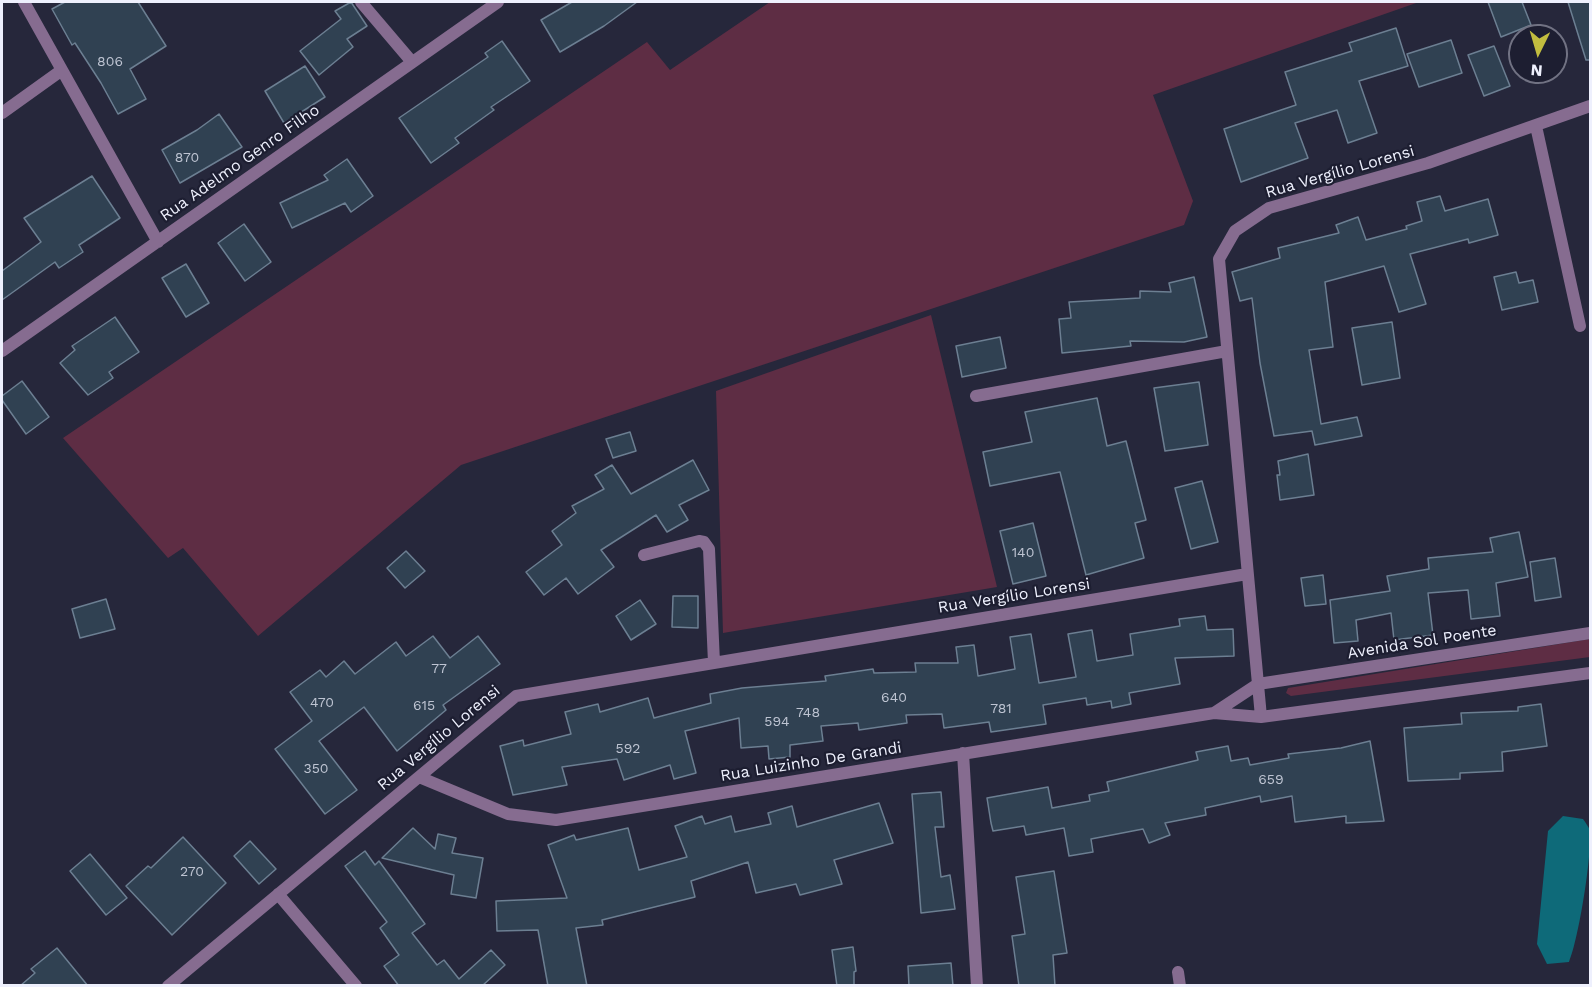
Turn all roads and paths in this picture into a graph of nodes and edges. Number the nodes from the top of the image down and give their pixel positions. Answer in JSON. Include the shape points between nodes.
{"nodes":[{"id":1,"x":24,"y":2,"type":"edge"},
{"id":2,"x":361,"y":2,"type":"edge"},
{"id":3,"x":498,"y":2,"type":"edge"},
{"id":4,"x":412,"y":62,"type":"junction"},
{"id":5,"x":62,"y":70,"type":"junction"},
{"id":6,"x":1590,"y":106,"type":"edge"},
{"id":7,"x":2,"y":113,"type":"edge"},
{"id":8,"x":1536,"y":126,"type":"junction"},
{"id":9,"x":158,"y":242,"type":"junction"},
{"id":10,"x":1580,"y":326,"type":"dead end"},
{"id":11,"x":2,"y":351,"type":"edge"},
{"id":12,"x":1227,"y":351,"type":"junction"},
{"id":13,"x":976,"y":396,"type":"dead end"},
{"id":14,"x":644,"y":555,"type":"dead end"},
{"id":15,"x":1247,"y":574,"type":"junction"},
{"id":16,"x":1590,"y":633,"type":"edge"},
{"id":17,"x":714,"y":663,"type":"junction"},
{"id":18,"x":1590,"y":673,"type":"edge"},
{"id":19,"x":1258,"y":684,"type":"junction"},
{"id":20,"x":1214,"y":713,"type":"junction"},
{"id":21,"x":1261,"y":717,"type":"junction"},
{"id":22,"x":963,"y":753,"type":"junction"},
{"id":23,"x":418,"y":777,"type":"junction"},
{"id":24,"x":278,"y":894,"type":"junction"},
{"id":25,"x":1178,"y":972,"type":"dead end"},
{"id":26,"x":171,"y":984,"type":"edge"},
{"id":27,"x":356,"y":986,"type":"edge"},
{"id":28,"x":977,"y":986,"type":"edge"},
{"id":29,"x":1180,"y":986,"type":"edge"}],
"edges":[{"from":1,"to":5,"type":"street"},
{"from":2,"to":4,"type":"street"},
{"from":3,"to":4,"type":"street","name":"Rua Adelmo Genro Filho"},
{"from":4,"to":9,"type":"street","name":"Rua Adelmo Genro Filho"},
{"from":5,"to":7,"type":"street"},
{"from":5,"to":9,"type":"street"},
{"from":6,"to":8,"type":"street","name":"Rua Vergílio Lorensi"},
{"from":8,"to":10,"type":"street"},
{"from":8,"to":12,"type":"street","name":"Rua Vergílio Lorensi","via":[[1428,163],[1269,208],[1234,231],[1219,259]]},
{"from":9,"to":11,"type":"street","name":"Rua Adelmo Genro Filho"},
{"from":12,"to":13,"type":"street"},
{"from":12,"to":15,"type":"street","name":"Rua Vergílio Lorensi"},
{"from":14,"to":17,"type":"street","via":[[699,541],[709,549]]},
{"from":15,"to":17,"type":"street","name":"Rua Vergílio Lorensi"},
{"from":15,"to":19,"type":"street"},
{"from":16,"to":19,"type":"street","name":"Avenida Sol Poente"},
{"from":17,"to":23,"type":"street","name":"Rua Vergílio Lorensi","via":[[516,696]]},
{"from":18,"to":21,"type":"street"},
{"from":19,"to":20,"type":"street","name":"Rua Luizinho De Grandi"},
{"from":19,"to":21,"type":"street"},
{"from":20,"to":21,"type":"street","name":"Rua Luizinho De Grandi"},
{"from":20,"to":22,"type":"street","name":"Rua Luizinho De Grandi"},
{"from":22,"to":23,"type":"street","name":"Rua Luizinho De Grandi","via":[[556,820],[508,814]]},
{"from":22,"to":28,"type":"street"},
{"from":23,"to":24,"type":"street","name":"Rua Vergílio Lorensi"},
{"from":24,"to":26,"type":"street","name":"Rua Vergílio Lorensi"},
{"from":24,"to":27,"type":"street"},
{"from":25,"to":29,"type":"street"}]}
